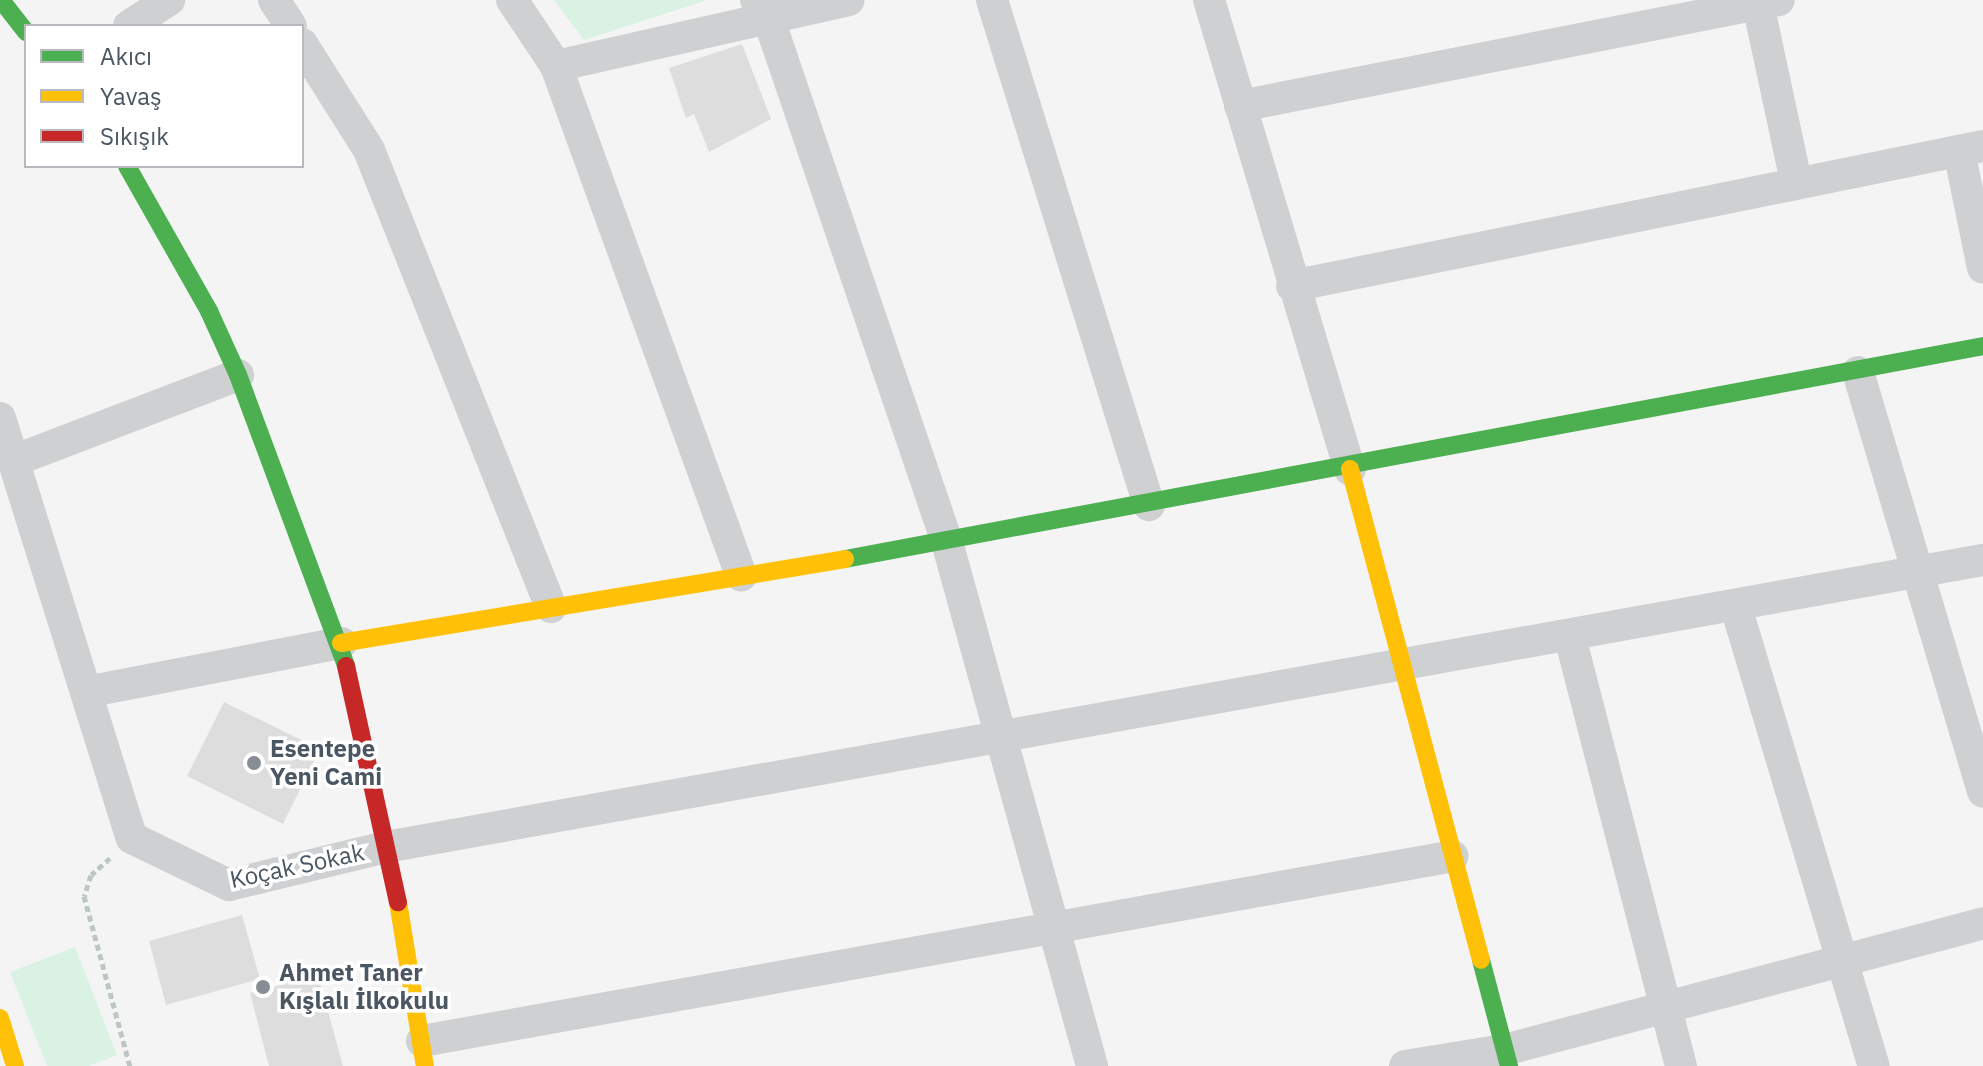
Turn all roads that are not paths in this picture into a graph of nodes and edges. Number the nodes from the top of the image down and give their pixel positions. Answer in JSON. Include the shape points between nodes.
{"nodes":[{"id":1,"x":1,"y":0,"type":"edge"},
{"id":2,"x":169,"y":0,"type":"edge"},
{"id":3,"x":274,"y":0,"type":"edge"},
{"id":4,"x":512,"y":0,"type":"edge"},
{"id":5,"x":849,"y":0,"type":"edge"},
{"id":6,"x":992,"y":0,"type":"edge"},
{"id":7,"x":1209,"y":0,"type":"edge"},
{"id":8,"x":1769,"y":2,"type":"edge"},
{"id":9,"x":762,"y":10,"type":"edge"},
{"id":10,"x":132,"y":24,"type":"edge"},
{"id":11,"x":290,"y":24,"type":"edge"},
{"id":12,"x":24,"y":29,"type":"edge"},
{"id":13,"x":304,"y":47,"type":"edge"},
{"id":14,"x":556,"y":66,"type":"junction"},
{"id":15,"x":1240,"y":106,"type":"junction"},
{"id":16,"x":1971,"y":149,"type":"edge"},
{"id":17,"x":128,"y":168,"type":"edge"},
{"id":18,"x":1796,"y":182,"type":"junction"},
{"id":19,"x":1983,"y":268,"type":"edge"},
{"id":20,"x":1292,"y":286,"type":"junction"},
{"id":21,"x":1983,"y":346,"type":"edge"},
{"id":22,"x":1858,"y":372,"type":"junction"},
{"id":23,"x":238,"y":375,"type":"junction"},
{"id":24,"x":0,"y":418,"type":"edge"},
{"id":25,"x":13,"y":461,"type":"junction"},
{"id":26,"x":1350,"y":469,"type":"junction"},
{"id":27,"x":1149,"y":505,"type":"junction"},
{"id":28,"x":947,"y":542,"type":"junction"},
{"id":29,"x":1983,"y":560,"type":"edge"},
{"id":30,"x":741,"y":575,"type":"junction"},
{"id":31,"x":1916,"y":575,"type":"junction"},
{"id":32,"x":551,"y":607,"type":"junction"},
{"id":33,"x":1736,"y":607,"type":"junction"},
{"id":34,"x":1570,"y":637,"type":"junction"},
{"id":35,"x":341,"y":643,"type":"junction"},
{"id":36,"x":1403,"y":667,"type":"junction"},
{"id":37,"x":86,"y":692,"type":"junction"},
{"id":38,"x":1003,"y":736,"type":"junction"},
{"id":39,"x":1983,"y":792,"type":"edge"},
{"id":40,"x":386,"y":847,"type":"junction"},
{"id":41,"x":1453,"y":856,"type":"junction"},
{"id":42,"x":1983,"y":923,"type":"edge"},
{"id":43,"x":1054,"y":926,"type":"junction"},
{"id":44,"x":1845,"y":960,"type":"junction"},
{"id":45,"x":1665,"y":1007,"type":"junction"},
{"id":46,"x":0,"y":1018,"type":"edge"},
{"id":47,"x":424,"y":1053,"type":"edge"},
{"id":48,"x":1507,"y":1058,"type":"edge"},
{"id":49,"x":15,"y":1066,"type":"edge"},
{"id":50,"x":1092,"y":1066,"type":"edge"},
{"id":51,"x":1405,"y":1066,"type":"edge"},
{"id":52,"x":1681,"y":1066,"type":"edge"},
{"id":53,"x":1874,"y":1066,"type":"edge"}],
"edges":[{"from":1,"to":12,"type":"street"},
{"from":2,"to":10,"type":"street"},
{"from":3,"to":11,"type":"street"},
{"from":4,"to":14,"type":"street"},
{"from":5,"to":9,"type":"street"},
{"from":6,"to":27,"type":"street"},
{"from":7,"to":15,"type":"street"},
{"from":8,"to":15,"type":"street"},
{"from":8,"to":18,"type":"street"},
{"from":9,"to":14,"type":"street"},
{"from":9,"to":28,"type":"street"},
{"from":13,"to":32,"type":"street","via":[[369,150]]},
{"from":14,"to":30,"type":"street"},
{"from":15,"to":20,"type":"street"},
{"from":16,"to":18,"type":"street"},
{"from":16,"to":19,"type":"street"},
{"from":17,"to":23,"type":"street","via":[[209,311]]},
{"from":18,"to":20,"type":"street"},
{"from":20,"to":26,"type":"street"},
{"from":21,"to":22,"type":"street"},
{"from":22,"to":26,"type":"street"},
{"from":22,"to":31,"type":"street"},
{"from":23,"to":25,"type":"street"},
{"from":23,"to":35,"type":"street"},
{"from":24,"to":25,"type":"street"},
{"from":25,"to":37,"type":"street"},
{"from":26,"to":27,"type":"street"},
{"from":26,"to":36,"type":"street"},
{"from":27,"to":28,"type":"street"},
{"from":28,"to":30,"type":"street"},
{"from":28,"to":38,"type":"street"},
{"from":29,"to":31,"type":"street","name":"Koçak Sokak"},
{"from":30,"to":32,"type":"street"},
{"from":31,"to":33,"type":"street","name":"Koçak Sokak"},
{"from":31,"to":39,"type":"street"},
{"from":32,"to":35,"type":"street"},
{"from":33,"to":34,"type":"street","name":"Koçak Sokak"},
{"from":33,"to":44,"type":"street"},
{"from":34,"to":36,"type":"street","name":"Koçak Sokak"},
{"from":34,"to":45,"type":"street"},
{"from":35,"to":37,"type":"street"},
{"from":35,"to":40,"type":"street"},
{"from":36,"to":38,"type":"street","name":"Koçak Sokak"},
{"from":36,"to":41,"type":"street"},
{"from":37,"to":40,"type":"street","name":"Koçak Sokak","via":[[132,838],[229,885]]},
{"from":38,"to":40,"type":"street","name":"Koçak Sokak"},
{"from":38,"to":43,"type":"street"},
{"from":40,"to":47,"type":"street"},
{"from":41,"to":43,"type":"street"},
{"from":41,"to":48,"type":"street"},
{"from":42,"to":44,"type":"street"},
{"from":43,"to":47,"type":"street"},
{"from":43,"to":50,"type":"street"},
{"from":44,"to":45,"type":"street"},
{"from":44,"to":53,"type":"street"},
{"from":45,"to":48,"type":"street"},
{"from":45,"to":52,"type":"street"},
{"from":46,"to":49,"type":"street"},
{"from":48,"to":51,"type":"street"}]}
